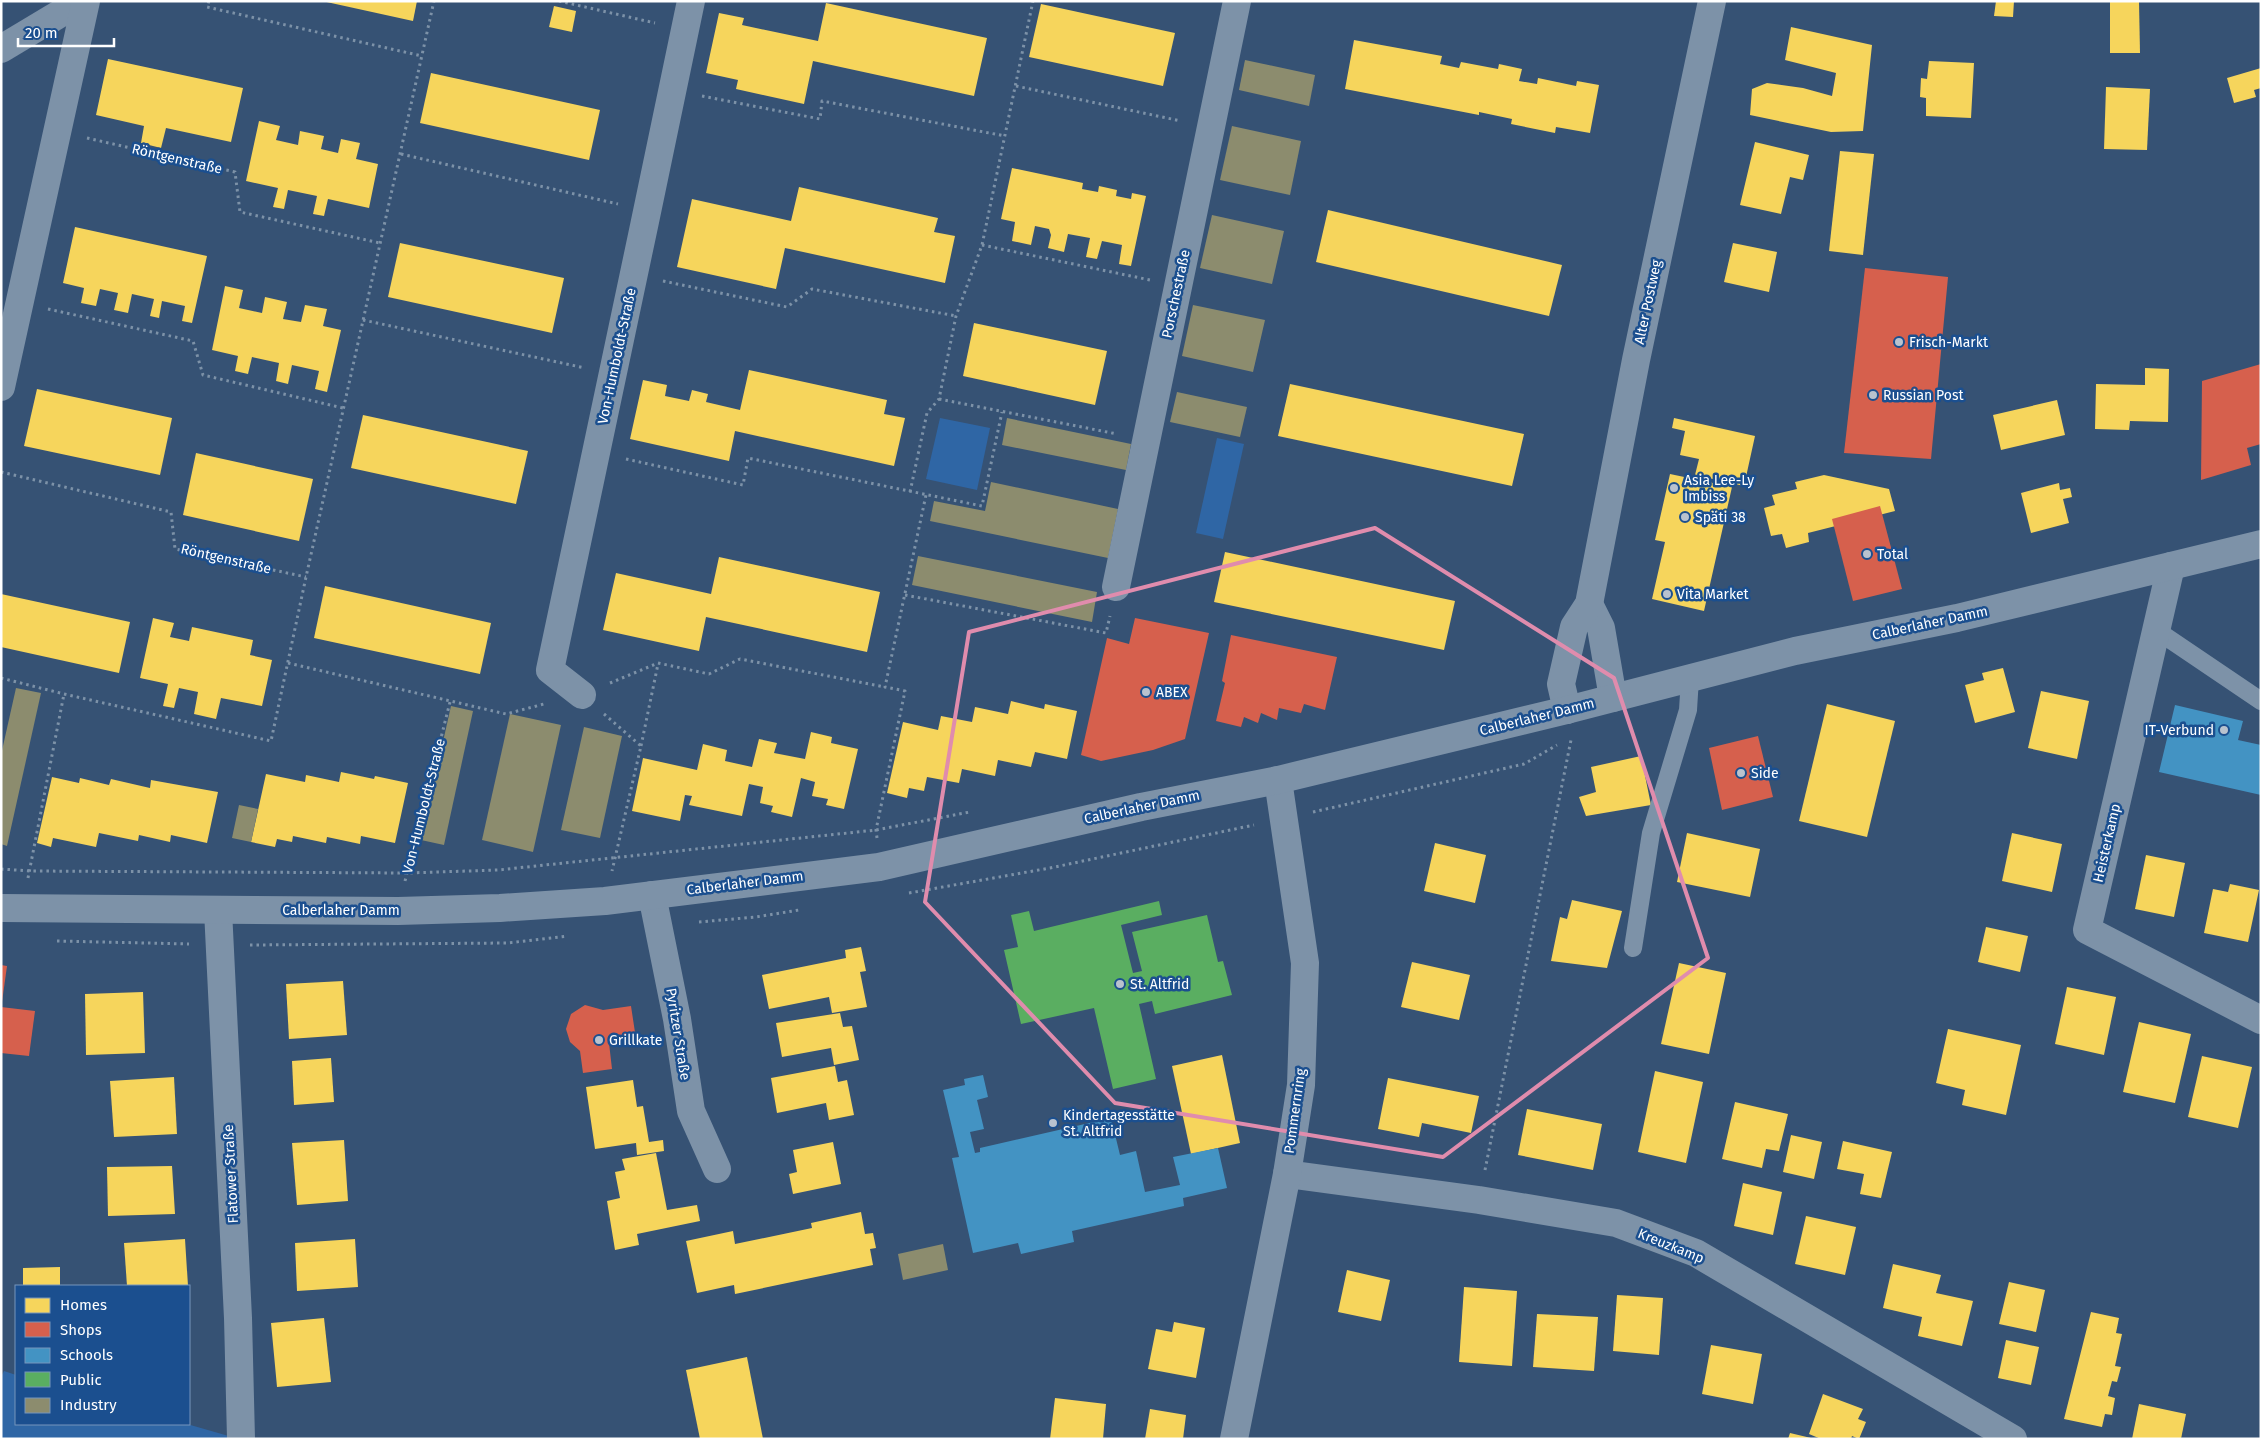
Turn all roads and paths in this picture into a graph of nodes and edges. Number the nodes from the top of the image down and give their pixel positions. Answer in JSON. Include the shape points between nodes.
{"nodes":[{"id":1,"x":80,"y":1,"type":"edge"},
{"id":2,"x":86,"y":1,"type":"edge"},
{"id":3,"x":208,"y":1,"type":"edge"},
{"id":4,"x":434,"y":1,"type":"edge"},
{"id":5,"x":559,"y":1,"type":"edge"},
{"id":6,"x":691,"y":1,"type":"edge"},
{"id":7,"x":1033,"y":1,"type":"edge"},
{"id":8,"x":1238,"y":1,"type":"edge"},
{"id":9,"x":1712,"y":1,"type":"edge"},
{"id":10,"x":685,"y":30,"type":"junction"},
{"id":11,"x":1,"y":49,"type":"edge"},
{"id":12,"x":422,"y":56,"type":"junction"},
{"id":13,"x":1016,"y":86,"type":"junction"},
{"id":14,"x":672,"y":90,"type":"junction"},
{"id":15,"x":1211,"y":128,"type":"junction"},
{"id":16,"x":57,"y":131,"type":"junction"},
{"id":17,"x":1005,"y":136,"type":"junction"},
{"id":18,"x":401,"y":154,"type":"junction"},
{"id":19,"x":648,"y":210,"type":"junction"},
{"id":20,"x":380,"y":243,"type":"junction"},
{"id":21,"x":982,"y":245,"type":"junction"},
{"id":22,"x":634,"y":275,"type":"junction"},
{"id":23,"x":1178,"y":286,"type":"junction"},
{"id":24,"x":20,"y":302,"type":"junction"},
{"id":25,"x":956,"y":316,"type":"junction"},
{"id":26,"x":363,"y":320,"type":"junction"},
{"id":27,"x":612,"y":374,"type":"junction"},
{"id":28,"x":1,"y":388,"type":"edge"},
{"id":29,"x":939,"y":399,"type":"junction"},
{"id":30,"x":343,"y":408,"type":"junction"},
{"id":31,"x":1002,"y":412,"type":"junction"},
{"id":32,"x":1146,"y":440,"type":"junction"},
{"id":33,"x":598,"y":453,"type":"junction"},
{"id":34,"x":1,"y":472,"type":"edge"},
{"id":35,"x":910,"y":492,"type":"junction"},
{"id":36,"x":926,"y":495,"type":"junction"},
{"id":37,"x":2261,"y":544,"type":"edge"},
{"id":38,"x":2171,"y":566,"type":"junction"},
{"id":39,"x":306,"y":577,"type":"junction"},
{"id":40,"x":1116,"y":587,"type":"joint"},
{"id":41,"x":905,"y":594,"type":"junction"},
{"id":42,"x":1589,"y":604,"type":"junction"},
{"id":43,"x":2156,"y":630,"type":"junction"},
{"id":44,"x":658,"y":663,"type":"junction"},
{"id":45,"x":288,"y":664,"type":"junction"},
{"id":46,"x":1,"y":678,"type":"edge"},
{"id":47,"x":1690,"y":678,"type":"junction"},
{"id":48,"x":885,"y":687,"type":"junction"},
{"id":49,"x":64,"y":694,"type":"junction"},
{"id":50,"x":582,"y":695,"type":"junction"},
{"id":51,"x":1614,"y":698,"type":"junction"},
{"id":52,"x":2261,"y":701,"type":"edge"},
{"id":53,"x":450,"y":702,"type":"junction"},
{"id":54,"x":1567,"y":710,"type":"junction"},
{"id":55,"x":640,"y":746,"type":"junction"},
{"id":56,"x":1278,"y":780,"type":"junction"},
{"id":57,"x":876,"y":830,"type":"junction"},
{"id":58,"x":614,"y":859,"type":"junction"},
{"id":59,"x":879,"y":866,"type":"junction"},
{"id":60,"x":1,"y":869,"type":"edge"},
{"id":61,"x":30,"y":871,"type":"junction"},
{"id":62,"x":407,"y":873,"type":"junction"},
{"id":63,"x":652,"y":895,"type":"junction"},
{"id":64,"x":605,"y":901,"type":"junction"},
{"id":65,"x":12,"y":908,"type":"edge"},
{"id":66,"x":218,"y":910,"type":"junction"},
{"id":67,"x":398,"y":911,"type":"junction"},
{"id":68,"x":51,"y":941,"type":"dead end"},
{"id":69,"x":220,"y":945,"type":"junction"},
{"id":70,"x":1633,"y":948,"type":"dead end"},
{"id":71,"x":2261,"y":1020,"type":"edge"},
{"id":72,"x":717,"y":1169,"type":"dead end"},
{"id":73,"x":1287,"y":1174,"type":"junction"},
{"id":74,"x":1479,"y":1200,"type":"junction"},
{"id":75,"x":241,"y":1439,"type":"edge"},
{"id":76,"x":1234,"y":1439,"type":"edge"},
{"id":77,"x":2013,"y":1439,"type":"edge"}],
"edges":[{"from":1,"to":11,"type":"street"},
{"from":2,"to":16,"type":"street"},
{"from":3,"to":12,"type":"path","via":[[207,8]]},
{"from":4,"to":12,"type":"path"},
{"from":5,"to":10,"type":"path"},
{"from":6,"to":10,"type":"street","name":"Von-Humboldt-Straße"},
{"from":7,"to":13,"type":"path"},
{"from":8,"to":15,"type":"street","name":"Porschestraße"},
{"from":9,"to":42,"type":"street","name":"Alter Postweg","via":[[1636,360]]},
{"from":10,"to":14,"type":"street","name":"Von-Humboldt-Straße"},
{"from":12,"to":18,"type":"path"},
{"from":13,"to":15,"type":"path"},
{"from":13,"to":17,"type":"path"},
{"from":14,"to":17,"type":"path","via":[[820,119],[822,101]]},
{"from":14,"to":19,"type":"street","name":"Von-Humboldt-Straße"},
{"from":15,"to":23,"type":"street","name":"Porschestraße"},
{"from":16,"to":20,"type":"path","name":"Röntgenstraße","via":[[235,172],[240,212]]},
{"from":16,"to":24,"type":"street"},
{"from":17,"to":21,"type":"path"},
{"from":18,"to":19,"type":"path"},
{"from":18,"to":20,"type":"path"},
{"from":19,"to":22,"type":"street","name":"Von-Humboldt-Straße"},
{"from":20,"to":26,"type":"path"},
{"from":21,"to":23,"type":"path"},
{"from":21,"to":25,"type":"path"},
{"from":22,"to":25,"type":"path","via":[[787,307],[812,288]]},
{"from":22,"to":27,"type":"street","name":"Von-Humboldt-Straße"},
{"from":23,"to":32,"type":"street","name":"Porschestraße"},
{"from":24,"to":28,"type":"street"},
{"from":24,"to":30,"type":"path","via":[[193,341],[204,375]]},
{"from":25,"to":29,"type":"path"},
{"from":26,"to":27,"type":"path"},
{"from":26,"to":30,"type":"path"},
{"from":27,"to":33,"type":"street","name":"Von-Humboldt-Straße"},
{"from":29,"to":31,"type":"path"},
{"from":29,"to":35,"type":"path","via":[[927,413]]},
{"from":30,"to":39,"type":"path"},
{"from":31,"to":32,"type":"path"},
{"from":31,"to":36,"type":"path","via":[[982,506]]},
{"from":32,"to":40,"type":"street","name":"Porschestraße"},
{"from":33,"to":35,"type":"path","via":[[743,485],[748,458]]},
{"from":33,"to":50,"type":"street","name":"Von-Humboldt-Straße","via":[[550,670]]},
{"from":34,"to":39,"type":"path","name":"Röntgenstraße","via":[[171,512],[175,549]]},
{"from":35,"to":36,"type":"path"},
{"from":36,"to":41,"type":"path"},
{"from":37,"to":38,"type":"street","name":"Calberlaher Damm"},
{"from":38,"to":43,"type":"street","name":"Heisterkamp"},
{"from":38,"to":47,"type":"street","name":"Calberlaher Damm"},
{"from":39,"to":45,"type":"path"},
{"from":40,"to":41,"type":"path","via":[[1106,633]]},
{"from":41,"to":48,"type":"path"},
{"from":42,"to":51,"type":"street","via":[[1601,628]]},
{"from":42,"to":54,"type":"street","name":"Alter Postweg","via":[[1574,627],[1560,684]]},
{"from":43,"to":52,"type":"lane"},
{"from":43,"to":71,"type":"street","name":"Heisterkamp","via":[[2087,930]]},
{"from":44,"to":48,"type":"path","via":[[710,674],[740,659]]},
{"from":44,"to":50,"type":"path"},
{"from":44,"to":55,"type":"path"},
{"from":45,"to":49,"type":"path","via":[[272,741]]},
{"from":45,"to":53,"type":"path"},
{"from":46,"to":49,"type":"path"},
{"from":47,"to":51,"type":"street","name":"Calberlaher Damm"},
{"from":47,"to":70,"type":"lane","via":[[1688,710],[1651,833]]},
{"from":48,"to":57,"type":"path","via":[[905,691]]},
{"from":49,"to":61,"type":"path"},
{"from":50,"to":53,"type":"path","via":[[506,714]]},
{"from":50,"to":55,"type":"path"},
{"from":51,"to":54,"type":"street","name":"Calberlaher Damm"},
{"from":53,"to":62,"type":"path","name":"Von-Humboldt-Straße"},
{"from":54,"to":56,"type":"street","name":"Calberlaher Damm"},
{"from":54,"to":74,"type":"path","via":[[1571,738],[1567,761]]},
{"from":55,"to":58,"type":"path"},
{"from":56,"to":59,"type":"street","name":"Calberlaher Damm"},
{"from":56,"to":73,"type":"street","name":"Pommernring","via":[[1305,963],[1301,1085]]},
{"from":57,"to":58,"type":"path"},
{"from":57,"to":59,"type":"path"},
{"from":58,"to":62,"type":"path","via":[[498,870]]},
{"from":58,"to":64,"type":"path"},
{"from":59,"to":63,"type":"street","name":"Calberlaher Damm"},
{"from":60,"to":61,"type":"path"},
{"from":61,"to":62,"type":"path"},
{"from":61,"to":65,"type":"path"},
{"from":62,"to":67,"type":"path","name":"Von-Humboldt-Straße"},
{"from":63,"to":64,"type":"street","name":"Calberlaher Damm"},
{"from":63,"to":72,"type":"street","name":"Pyritzer Straße","via":[[677,1019],[691,1111]]},
{"from":64,"to":67,"type":"street","name":"Calberlaher Damm"},
{"from":65,"to":66,"type":"street","name":"Calberlaher Damm"},
{"from":66,"to":67,"type":"street","name":"Calberlaher Damm"},
{"from":66,"to":69,"type":"street","name":"Flatower Straße"},
{"from":68,"to":69,"type":"path"},
{"from":69,"to":75,"type":"street","name":"Flatower Straße"},
{"from":73,"to":74,"type":"street","name":"Kreuzkamp"},
{"from":73,"to":76,"type":"street","name":"Pommernring","via":[[1263,1248]]},
{"from":74,"to":77,"type":"street","name":"Kreuzkamp","via":[[1616,1223],[1696,1253]]}]}
